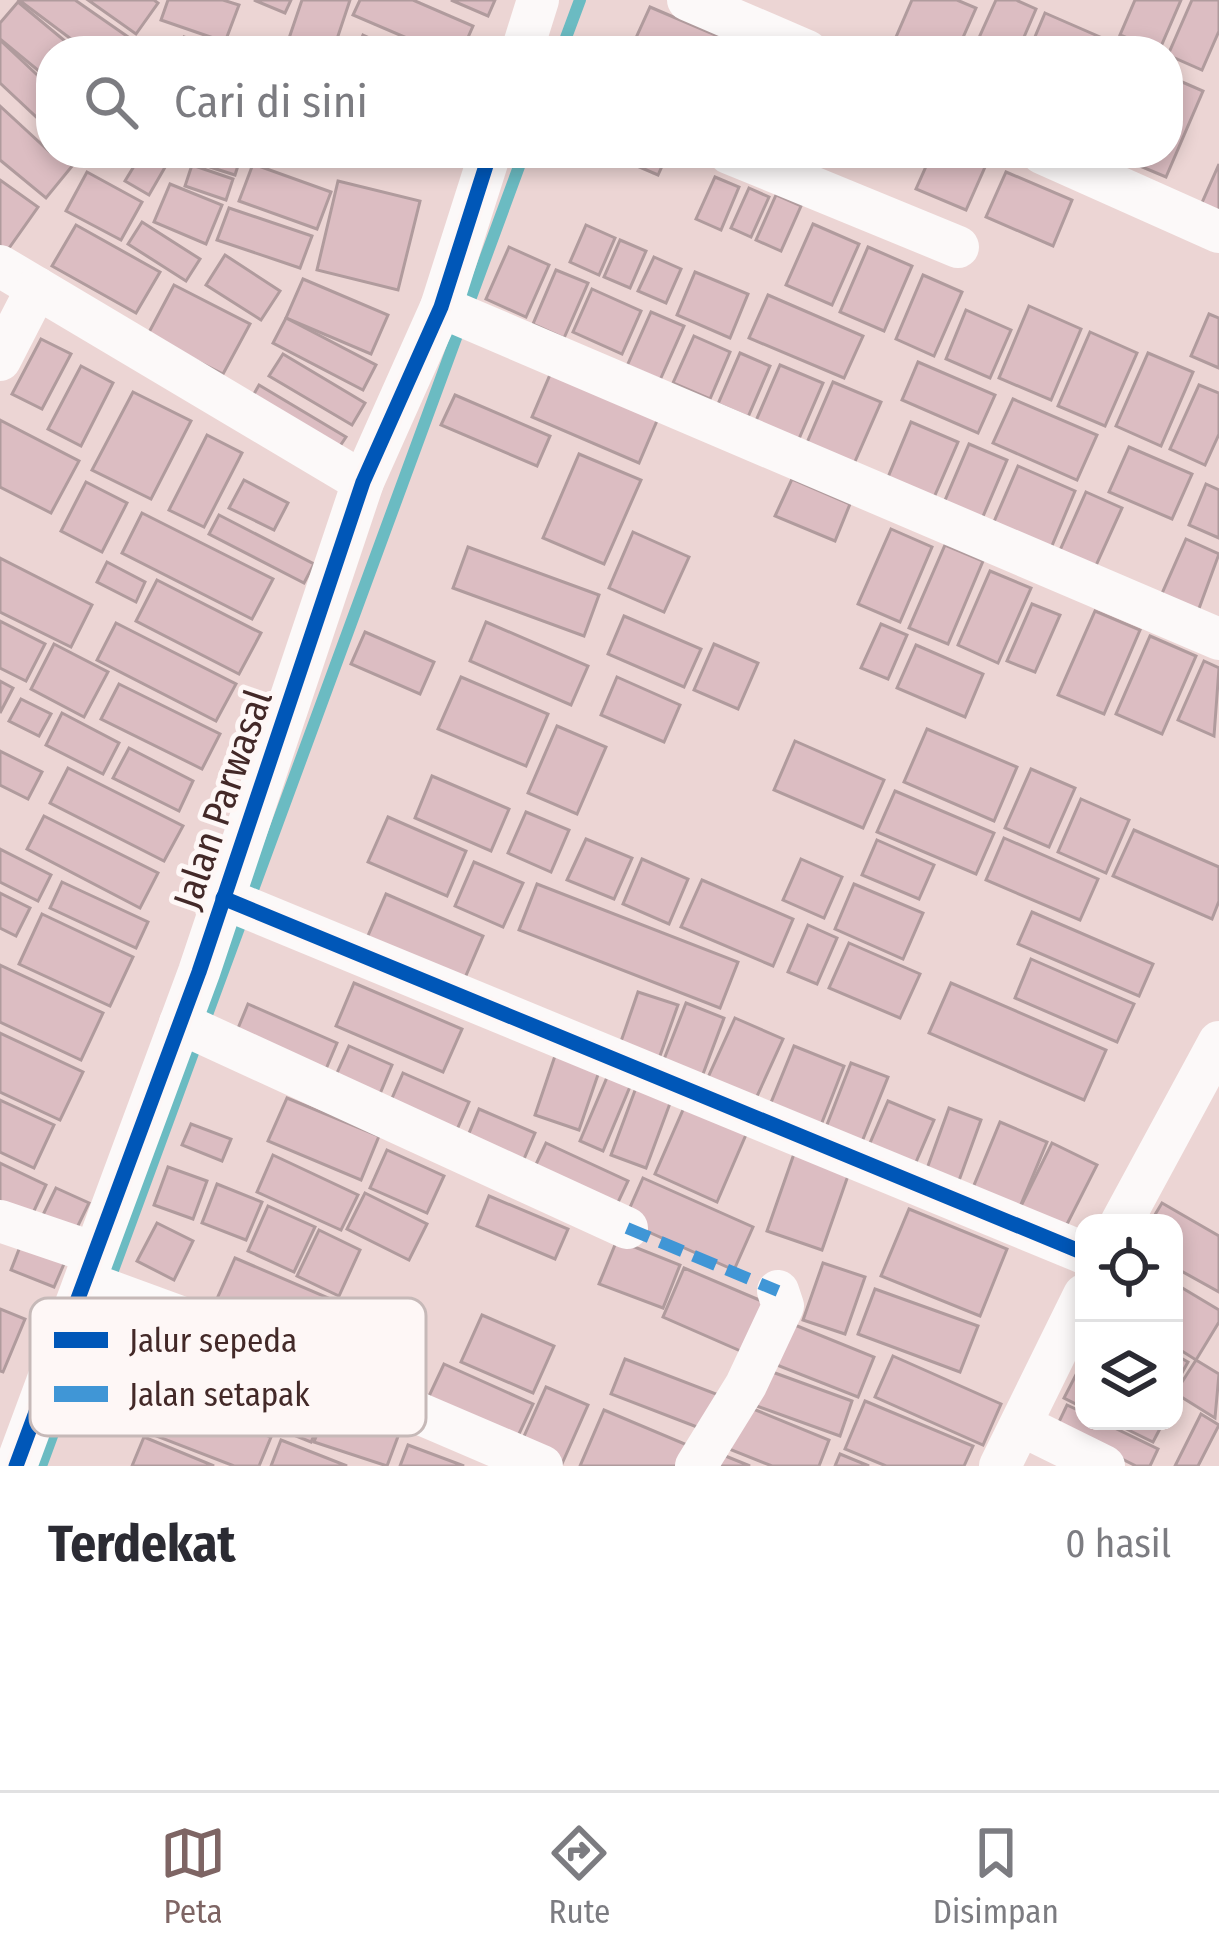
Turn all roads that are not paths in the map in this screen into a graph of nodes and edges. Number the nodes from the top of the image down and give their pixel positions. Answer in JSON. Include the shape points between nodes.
{"nodes":[{"id":1,"x":538,"y":0,"type":"edge"},
{"id":2,"x":688,"y":0,"type":"edge"},
{"id":3,"x":527,"y":36,"type":"edge"},
{"id":4,"x":772,"y":36,"type":"edge"},
{"id":5,"x":485,"y":168,"type":"edge"},
{"id":6,"x":765,"y":168,"type":"edge"},
{"id":7,"x":1076,"y":168,"type":"edge"},
{"id":8,"x":1219,"y":232,"type":"edge"},
{"id":9,"x":958,"y":248,"type":"dead end"},
{"id":10,"x":0,"y":266,"type":"edge"},
{"id":11,"x":38,"y":288,"type":"junction"},
{"id":12,"x":441,"y":307,"type":"junction"},
{"id":13,"x":0,"y":360,"type":"edge"},
{"id":14,"x":363,"y":482,"type":"junction"},
{"id":15,"x":1219,"y":639,"type":"edge"},
{"id":16,"x":240,"y":904,"type":"junction"},
{"id":17,"x":195,"y":1030,"type":"junction"},
{"id":18,"x":1219,"y":1042,"type":"edge"},
{"id":19,"x":1126,"y":1214,"type":"edge"},
{"id":20,"x":0,"y":1222,"type":"edge"},
{"id":21,"x":627,"y":1228,"type":"dead end"},
{"id":22,"x":1075,"y":1249,"type":"edge"},
{"id":23,"x":103,"y":1280,"type":"junction"},
{"id":24,"x":778,"y":1291,"type":"dead end"},
{"id":25,"x":95,"y":1298,"type":"edge"},
{"id":26,"x":145,"y":1298,"type":"edge"},
{"id":27,"x":1075,"y":1313,"type":"edge"},
{"id":28,"x":426,"y":1417,"type":"edge"},
{"id":29,"x":1021,"y":1424,"type":"junction"},
{"id":30,"x":30,"y":1436,"type":"edge"},
{"id":31,"x":16,"y":1466,"type":"edge"},
{"id":32,"x":542,"y":1466,"type":"edge"},
{"id":33,"x":696,"y":1466,"type":"edge"},
{"id":34,"x":1000,"y":1466,"type":"edge"},
{"id":35,"x":1104,"y":1466,"type":"edge"}],
"edges":[{"from":1,"to":3,"type":"street"},
{"from":2,"to":4,"type":"street"},
{"from":5,"to":12,"type":"street","name":"Jalan Parwasal"},
{"from":6,"to":9,"type":"street"},
{"from":7,"to":8,"type":"street"},
{"from":10,"to":11,"type":"street"},
{"from":11,"to":13,"type":"street"},
{"from":11,"to":14,"type":"street"},
{"from":12,"to":14,"type":"street","name":"Jalan Parwasal"},
{"from":12,"to":15,"type":"street"},
{"from":14,"to":16,"type":"street","name":"Jalan Parwasal"},
{"from":16,"to":17,"type":"street","name":"Jalan Parwasal"},
{"from":16,"to":22,"type":"street"},
{"from":17,"to":21,"type":"street"},
{"from":17,"to":23,"type":"street","name":"Jalan Parwasal"},
{"from":18,"to":19,"type":"street"},
{"from":20,"to":23,"type":"street"},
{"from":23,"to":25,"type":"street","name":"Jalan Parwasal"},
{"from":23,"to":26,"type":"street"},
{"from":24,"to":33,"type":"street","via":[[783,1306],[756,1366]]},
{"from":27,"to":29,"type":"street"},
{"from":28,"to":32,"type":"street"},
{"from":29,"to":34,"type":"street"},
{"from":29,"to":35,"type":"street"},
{"from":30,"to":31,"type":"street","name":"Jalan Parwasal"}]}
